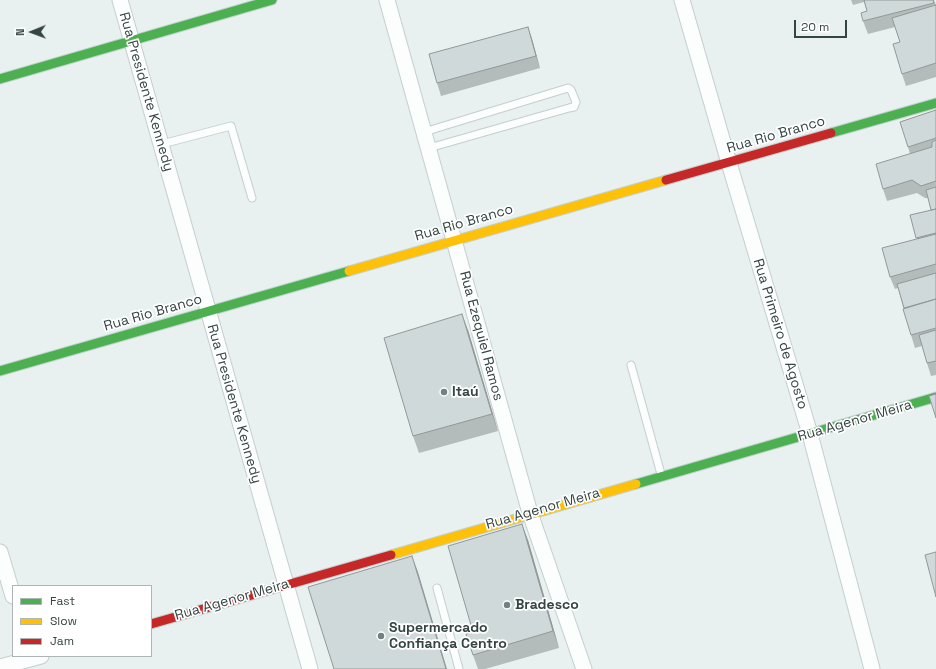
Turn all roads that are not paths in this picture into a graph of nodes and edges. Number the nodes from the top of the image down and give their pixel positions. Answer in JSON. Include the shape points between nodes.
{"nodes":[{"id":1,"x":120,"y":0,"type":"edge"},
{"id":2,"x":272,"y":0,"type":"edge"},
{"id":3,"x":387,"y":0,"type":"edge"},
{"id":4,"x":682,"y":0,"type":"edge"},
{"id":5,"x":132,"y":41,"type":"junction"},
{"id":6,"x":0,"y":79,"type":"edge"},
{"id":7,"x":936,"y":103,"type":"edge"},
{"id":8,"x":424,"y":132,"type":"junction"},
{"id":9,"x":162,"y":144,"type":"junction"},
{"id":10,"x":429,"y":148,"type":"junction"},
{"id":11,"x":728,"y":163,"type":"junction"},
{"id":12,"x":252,"y":198,"type":"dead end"},
{"id":13,"x":455,"y":240,"type":"junction"},
{"id":14,"x":207,"y":312,"type":"junction"},
{"id":15,"x":631,"y":365,"type":"dead end"},
{"id":16,"x":0,"y":371,"type":"edge"},
{"id":17,"x":936,"y":397,"type":"edge"},
{"id":18,"x":810,"y":434,"type":"junction"},
{"id":19,"x":661,"y":476,"type":"junction"},
{"id":20,"x":530,"y":513,"type":"junction"},
{"id":21,"x":0,"y":552,"type":"edge"},
{"id":22,"x":286,"y":584,"type":"junction"},
{"id":23,"x":437,"y":588,"type":"dead end"},
{"id":24,"x":12,"y":593,"type":"edge"},
{"id":25,"x":152,"y":624,"type":"edge"},
{"id":26,"x":34,"y":660,"type":"edge"},
{"id":27,"x":0,"y":667,"type":"edge"},
{"id":28,"x":310,"y":669,"type":"edge"},
{"id":29,"x":459,"y":669,"type":"edge"},
{"id":30,"x":584,"y":669,"type":"edge"},
{"id":31,"x":872,"y":669,"type":"edge"}],
"edges":[{"from":1,"to":5,"type":"street","name":"Rua Presidente Kennedy"},
{"from":2,"to":5,"type":"street"},
{"from":3,"to":8,"type":"street","name":"Rua Ezequiel Ramos"},
{"from":4,"to":11,"type":"street","name":"Rua Primeiro de Agosto"},
{"from":5,"to":6,"type":"street"},
{"from":5,"to":9,"type":"street","name":"Rua Presidente Kennedy"},
{"from":7,"to":11,"type":"street","name":"Rua Rio Branco"},
{"from":8,"to":10,"type":"street","name":"Rua Ezequiel Ramos"},
{"from":8,"to":10,"type":"lane","via":[[568,88],[576,102],[574,107]]},
{"from":9,"to":12,"type":"lane","via":[[231,126]]},
{"from":9,"to":14,"type":"street","name":"Rua Presidente Kennedy"},
{"from":10,"to":13,"type":"street","name":"Rua Ezequiel Ramos"},
{"from":11,"to":13,"type":"street","name":"Rua Rio Branco"},
{"from":11,"to":18,"type":"street","name":"Rua Primeiro de Agosto"},
{"from":13,"to":14,"type":"street","name":"Rua Rio Branco"},
{"from":13,"to":20,"type":"street","name":"Rua Ezequiel Ramos"},
{"from":14,"to":16,"type":"street","name":"Rua Rio Branco"},
{"from":14,"to":22,"type":"street","name":"Rua Presidente Kennedy"},
{"from":15,"to":19,"type":"lane"},
{"from":17,"to":18,"type":"street","name":"Rua Agenor Meira"},
{"from":18,"to":19,"type":"street","name":"Rua Agenor Meira"},
{"from":18,"to":31,"type":"street","name":"Rua Primeiro de Agosto"},
{"from":19,"to":20,"type":"street","name":"Rua Agenor Meira"},
{"from":20,"to":22,"type":"street","name":"Rua Agenor Meira"},
{"from":20,"to":30,"type":"street","name":"Rua Ezequiel Ramos"},
{"from":21,"to":24,"type":"street"},
{"from":22,"to":25,"type":"street","name":"Rua Agenor Meira"},
{"from":22,"to":28,"type":"street","name":"Rua Presidente Kennedy"},
{"from":23,"to":29,"type":"lane"},
{"from":26,"to":27,"type":"street"}]}
